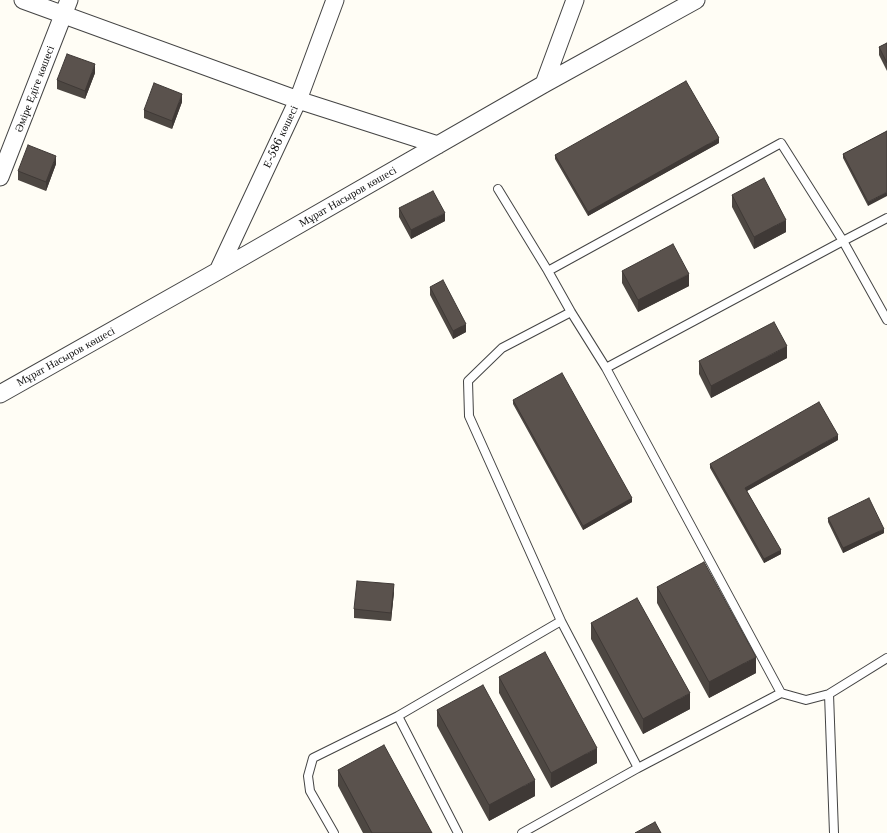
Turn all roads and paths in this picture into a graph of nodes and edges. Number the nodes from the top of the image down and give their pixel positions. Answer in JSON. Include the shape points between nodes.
{"nodes":[{"id":1,"x":23,"y":0,"type":"edge"},
{"id":2,"x":335,"y":0,"type":"edge"},
{"id":3,"x":575,"y":0,"type":"edge"},
{"id":4,"x":696,"y":0,"type":"edge"},
{"id":5,"x":66,"y":8,"type":"edge"},
{"id":6,"x":544,"y":84,"type":"junction"},
{"id":7,"x":298,"y":100,"type":"junction"},
{"id":8,"x":438,"y":145,"type":"junction"},
{"id":9,"x":0,"y":177,"type":"edge"},
{"id":10,"x":498,"y":189,"type":"dead end"},
{"id":11,"x":887,"y":218,"type":"edge"},
{"id":12,"x":843,"y":241,"type":"junction"},
{"id":13,"x":548,"y":270,"type":"junction"},
{"id":14,"x":218,"y":271,"type":"junction"},
{"id":15,"x":571,"y":312,"type":"junction"},
{"id":16,"x":887,"y":320,"type":"edge"},
{"id":17,"x":606,"y":368,"type":"junction"},
{"id":18,"x":0,"y":394,"type":"edge"},
{"id":19,"x":561,"y":621,"type":"junction"},
{"id":20,"x":887,"y":658,"type":"edge"},
{"id":21,"x":781,"y":693,"type":"junction"},
{"id":22,"x":829,"y":694,"type":"junction"},
{"id":23,"x":398,"y":716,"type":"junction"},
{"id":24,"x":638,"y":768,"type":"junction"},
{"id":25,"x":334,"y":833,"type":"edge"},
{"id":26,"x":458,"y":833,"type":"edge"},
{"id":27,"x":522,"y":833,"type":"edge"},
{"id":28,"x":834,"y":833,"type":"edge"}],
"edges":[{"from":1,"to":5,"type":"street"},
{"from":2,"to":7,"type":"street","name":"Е-586 көшесі"},
{"from":3,"to":6,"type":"street"},
{"from":4,"to":6,"type":"street","name":"Мұрат Насыров көшесі"},
{"from":5,"to":7,"type":"street"},
{"from":5,"to":9,"type":"street","name":"Әміре Едіге көшесі"},
{"from":6,"to":8,"type":"street","name":"Мұрат Насыров көшесі"},
{"from":7,"to":8,"type":"street"},
{"from":7,"to":14,"type":"street","name":"Е-586 көшесі"},
{"from":8,"to":14,"type":"street","name":"Мұрат Насыров көшесі"},
{"from":10,"to":13,"type":"lane"},
{"from":11,"to":12,"type":"lane"},
{"from":12,"to":13,"type":"lane","via":[[781,143]]},
{"from":12,"to":16,"type":"lane"},
{"from":12,"to":17,"type":"lane"},
{"from":13,"to":15,"type":"lane"},
{"from":14,"to":18,"type":"street","name":"Мұрат Насыров көшесі"},
{"from":15,"to":17,"type":"lane"},
{"from":15,"to":19,"type":"lane","via":[[502,348],[468,381],[469,416]]},
{"from":17,"to":21,"type":"lane"},
{"from":19,"to":23,"type":"lane"},
{"from":19,"to":24,"type":"lane"},
{"from":20,"to":22,"type":"lane"},
{"from":21,"to":22,"type":"lane","via":[[806,700]]},
{"from":21,"to":24,"type":"lane"},
{"from":22,"to":28,"type":"lane"},
{"from":23,"to":25,"type":"lane","via":[[313,758],[308,776],[310,791]]},
{"from":23,"to":26,"type":"lane"},
{"from":24,"to":27,"type":"lane"}]}
